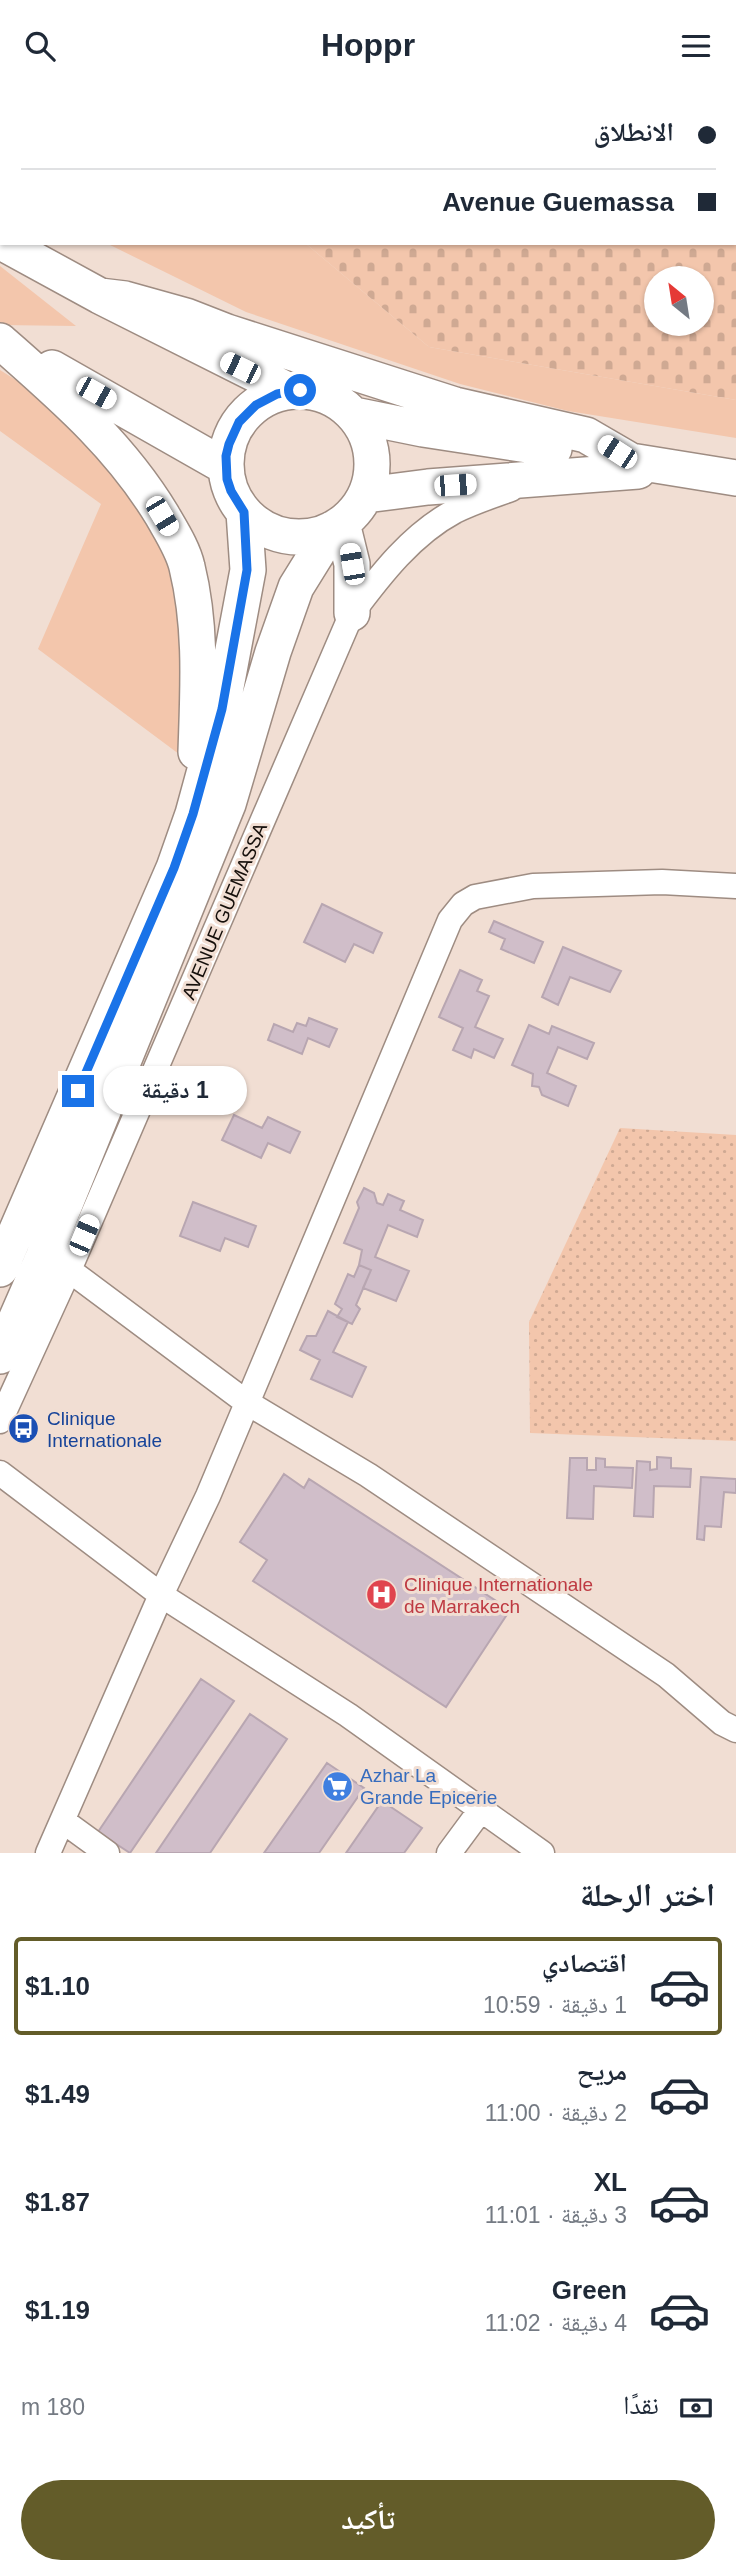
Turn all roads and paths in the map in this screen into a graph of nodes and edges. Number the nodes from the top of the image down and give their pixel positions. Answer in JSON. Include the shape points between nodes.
{"nodes":[{"id":1,"x":7,"y":245,"type":"edge"},
{"id":2,"x":100,"y":296,"type":"junction"},
{"id":3,"x":0,"y":340,"type":"edge"},
{"id":4,"x":289,"y":391,"type":"junction"},
{"id":5,"x":354,"y":415,"type":"junction"},
{"id":6,"x":629,"y":460,"type":"junction"},
{"id":7,"x":226,"y":467,"type":"junction"},
{"id":8,"x":677,"y":468,"type":"junction"},
{"id":9,"x":537,"y":478,"type":"junction"},
{"id":10,"x":736,"y":478,"type":"edge"},
{"id":11,"x":366,"y":495,"type":"junction"},
{"id":12,"x":244,"y":512,"type":"junction"},
{"id":13,"x":337,"y":526,"type":"junction"},
{"id":14,"x":352,"y":613,"type":"junction"},
{"id":15,"x":193,"y":814,"type":"junction"},
{"id":16,"x":736,"y":886,"type":"edge"},
{"id":17,"x":56,"y":1264,"type":"junction"},
{"id":18,"x":0,"y":1269,"type":"edge"},
{"id":19,"x":0,"y":1356,"type":"edge"},
{"id":20,"x":246,"y":1402,"type":"junction"},
{"id":21,"x":0,"y":1421,"type":"edge"},
{"id":22,"x":0,"y":1473,"type":"edge"},
{"id":23,"x":161,"y":1595,"type":"junction"},
{"id":24,"x":736,"y":1730,"type":"edge"},
{"id":25,"x":480,"y":1811,"type":"junction"},
{"id":26,"x":64,"y":1821,"type":"junction"},
{"id":27,"x":48,"y":1853,"type":"edge"},
{"id":28,"x":107,"y":1853,"type":"edge"},
{"id":29,"x":449,"y":1853,"type":"edge"},
{"id":30,"x":542,"y":1853,"type":"edge"}],
"edges":[{"from":1,"to":2,"type":"main road"},
{"from":2,"to":4,"type":"main road"},
{"from":2,"to":6,"type":"main road","via":[[186,316],[455,405],[586,435]]},
{"from":3,"to":7,"type":"main road"},
{"from":3,"to":15,"type":"main road","via":[[116,451],[172,532],[187,565],[199,662]]},
{"from":4,"to":5,"type":"main road","via":[[325,395]]},
{"from":4,"to":7,"type":"main road","via":[[266,399],[239,422],[229,444]]},
{"from":5,"to":6,"type":"main road"},
{"from":5,"to":11,"type":"main road","via":[[371,447]]},
{"from":6,"to":8,"type":"main road"},
{"from":7,"to":12,"type":"main road","via":[[231,491]]},
{"from":8,"to":9,"type":"main road"},
{"from":8,"to":10,"type":"main road"},
{"from":9,"to":11,"type":"main road"},
{"from":9,"to":14,"type":"street","name":"AVENUE GUEMASSA","via":[[439,521],[397,557]]},
{"from":11,"to":13,"type":"main road"},
{"from":12,"to":13,"type":"main road","via":[[278,534],[305,537]]},
{"from":12,"to":15,"type":"main road","via":[[247,570],[222,709]]},
{"from":13,"to":14,"type":"main road","via":[[352,564]]},
{"from":13,"to":17,"type":"main road","name":"AVENUE GUEMASSA","via":[[296,587],[228,804]]},
{"from":14,"to":17,"type":"street","name":"AVENUE GUEMASSA"},
{"from":15,"to":18,"type":"main road","via":[[169,881]]},
{"from":16,"to":20,"type":"street","via":[[662,882],[533,885],[475,897],[463,904],[450,920]]},
{"from":17,"to":19,"type":"main road","name":"AVENUE GUEMASSA"},
{"from":17,"to":20,"type":"street"},
{"from":17,"to":21,"type":"street","name":"AVENUE GUEMASSA"},
{"from":20,"to":23,"type":"street"},
{"from":20,"to":24,"type":"street","via":[[379,1482],[666,1675]]},
{"from":22,"to":23,"type":"street"},
{"from":23,"to":25,"type":"street","via":[[348,1715]]},
{"from":23,"to":26,"type":"street"},
{"from":25,"to":29,"type":"street"},
{"from":25,"to":30,"type":"street"},
{"from":26,"to":27,"type":"street"},
{"from":26,"to":28,"type":"street"}]}
